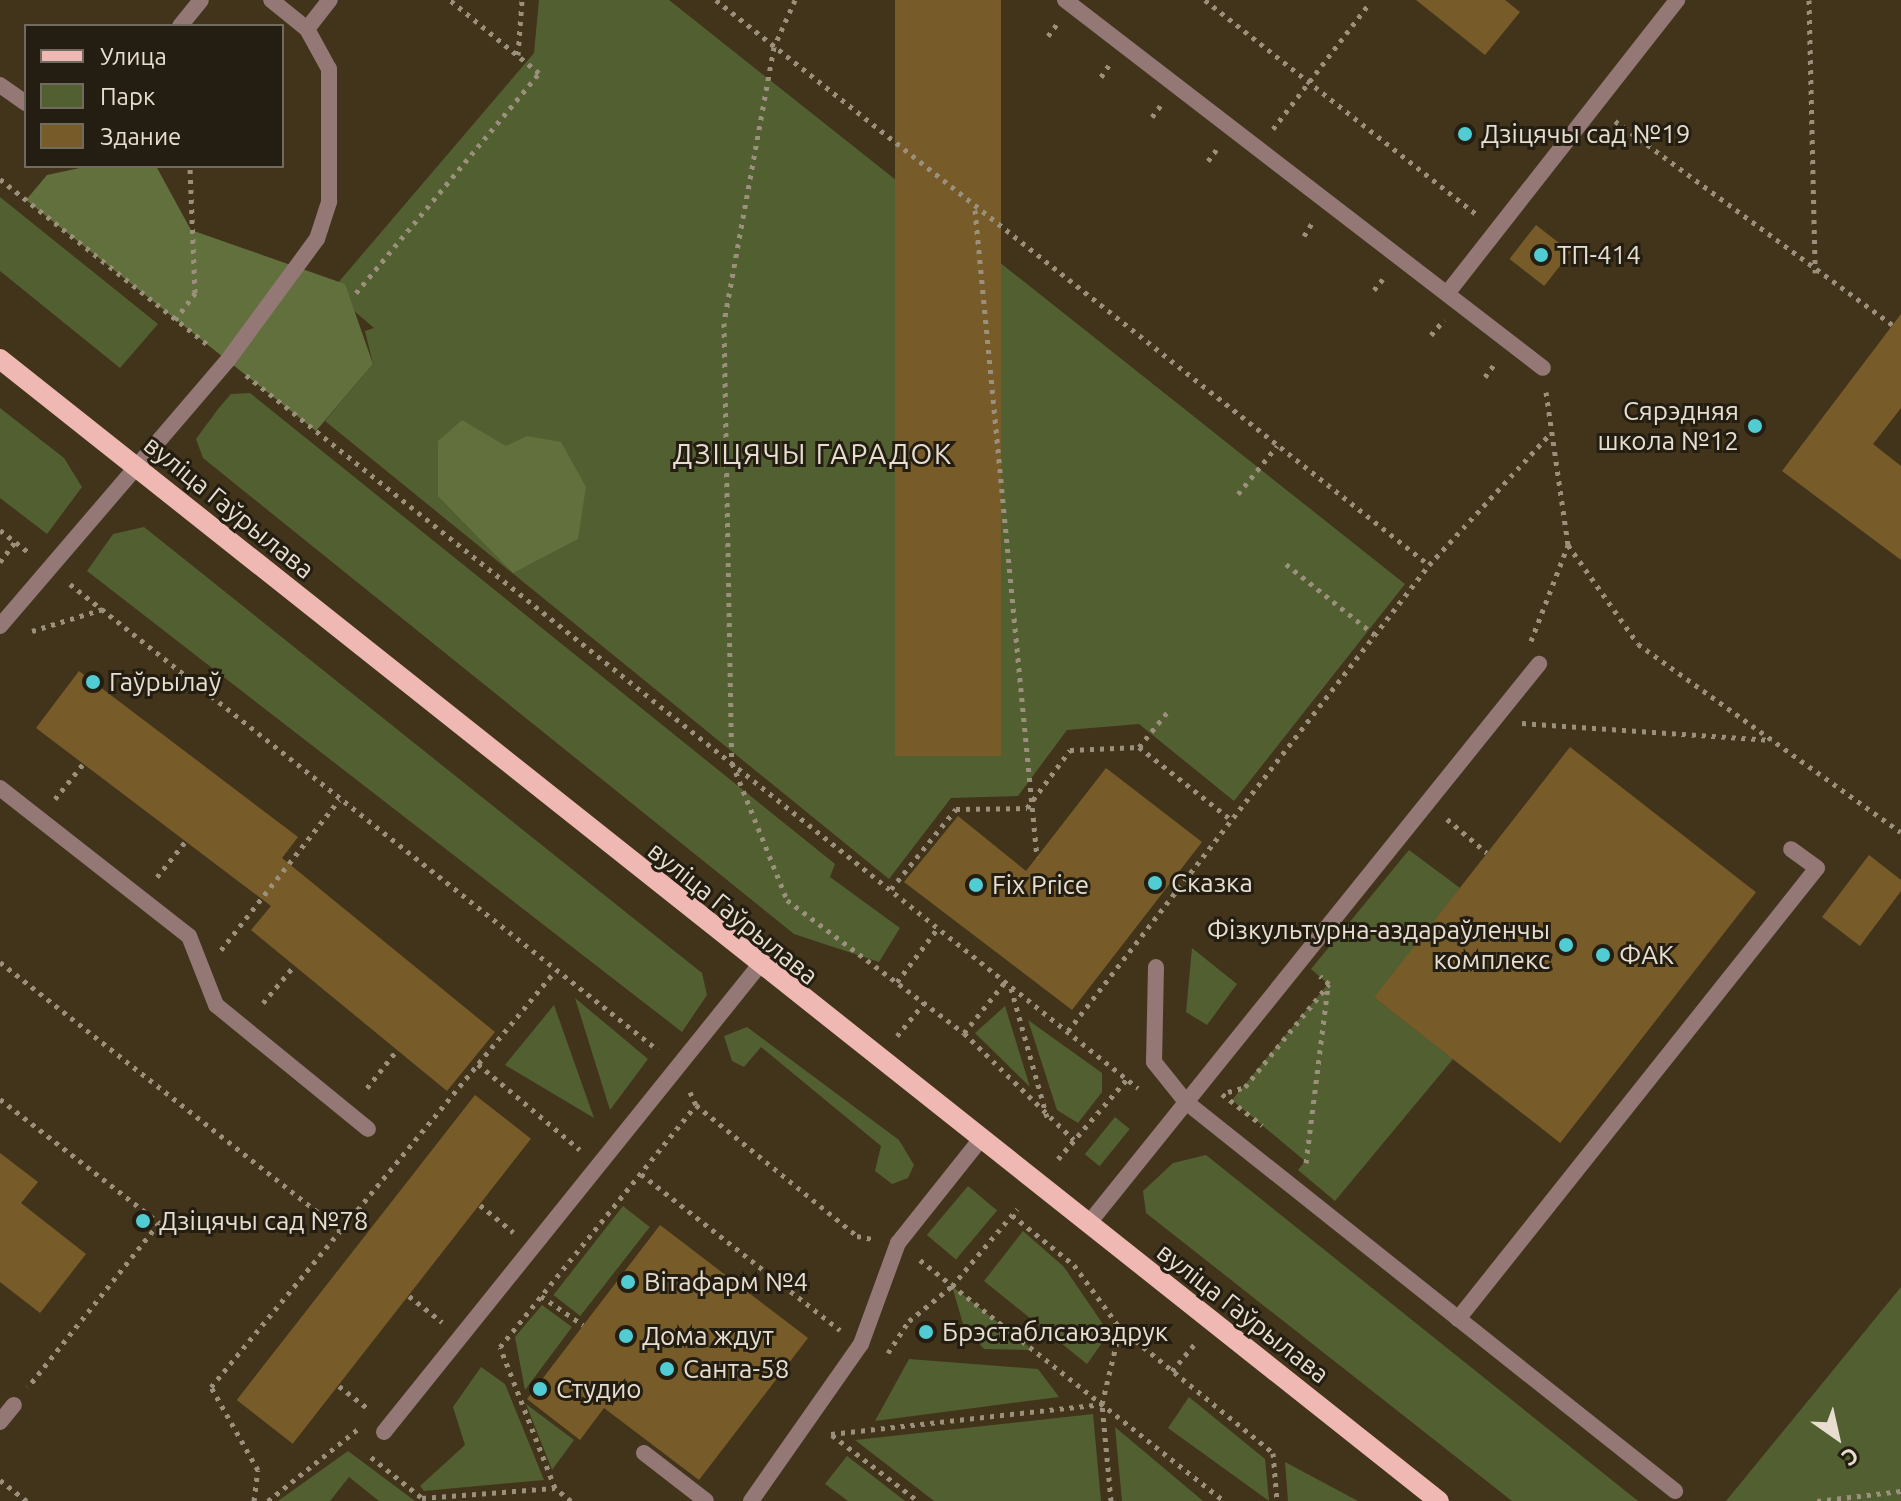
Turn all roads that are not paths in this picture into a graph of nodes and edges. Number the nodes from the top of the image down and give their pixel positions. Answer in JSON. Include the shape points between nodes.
{"nodes":[{"id":1,"x":201,"y":0,"type":"edge"},
{"id":2,"x":271,"y":0,"type":"edge"},
{"id":3,"x":330,"y":0,"type":"edge"},
{"id":4,"x":1065,"y":0,"type":"edge"},
{"id":5,"x":1677,"y":0,"type":"edge"},
{"id":6,"x":182,"y":24,"type":"edge"},
{"id":7,"x":307,"y":29,"type":"junction"},
{"id":8,"x":0,"y":85,"type":"edge"},
{"id":9,"x":24,"y":102,"type":"edge"},
{"id":10,"x":1449,"y":291,"type":"junction"},
{"id":11,"x":0,"y":359,"type":"edge"},
{"id":12,"x":1543,"y":368,"type":"road end"},
{"id":13,"x":137,"y":466,"type":"junction"},
{"id":14,"x":0,"y":626,"type":"edge"},
{"id":15,"x":1539,"y":664,"type":"dead end"},
{"id":16,"x":0,"y":788,"type":"edge"},
{"id":17,"x":1791,"y":849,"type":"dead end"},
{"id":18,"x":758,"y":967,"type":"junction"},
{"id":19,"x":1156,"y":967,"type":"dead end"},
{"id":20,"x":1186,"y":1102,"type":"junction"},
{"id":21,"x":368,"y":1129,"type":"dead end"},
{"id":22,"x":980,"y":1140,"type":"junction"},
{"id":23,"x":1089,"y":1223,"type":"junction"},
{"id":24,"x":1458,"y":1319,"type":"junction"},
{"id":25,"x":14,"y":1405,"type":"road end"},
{"id":26,"x":0,"y":1422,"type":"edge"},
{"id":27,"x":384,"y":1432,"type":"dead end"},
{"id":28,"x":644,"y":1453,"type":"dead end"},
{"id":29,"x":1675,"y":1491,"type":"dead end"},
{"id":30,"x":706,"y":1501,"type":"edge"},
{"id":31,"x":751,"y":1501,"type":"edge"},
{"id":32,"x":1439,"y":1501,"type":"edge"}],
"edges":[{"from":1,"to":6,"type":"lane"},
{"from":2,"to":7,"type":"lane"},
{"from":3,"to":7,"type":"lane"},
{"from":4,"to":10,"type":"lane"},
{"from":5,"to":10,"type":"lane"},
{"from":7,"to":13,"type":"lane","via":[[324,52],[332,88],[329,201],[307,258]]},
{"from":8,"to":9,"type":"lane"},
{"from":10,"to":12,"type":"lane"},
{"from":11,"to":13,"type":"main road","name":"вуліца Гаўрылава"},
{"from":13,"to":14,"type":"lane"},
{"from":13,"to":18,"type":"main road","name":"вуліца Гаўрылава"},
{"from":15,"to":20,"type":"lane"},
{"from":16,"to":21,"type":"lane","via":[[189,936],[216,1005]]},
{"from":17,"to":24,"type":"lane","via":[[1817,868]]},
{"from":18,"to":22,"type":"main road","name":"вуліца Гаўрылава"},
{"from":18,"to":27,"type":"lane"},
{"from":19,"to":20,"type":"lane","via":[[1154,1062]]},
{"from":20,"to":23,"type":"lane"},
{"from":20,"to":24,"type":"lane"},
{"from":22,"to":23,"type":"main road","name":"вуліца Гаўрылава"},
{"from":22,"to":31,"type":"lane","via":[[898,1243],[861,1344]]},
{"from":23,"to":32,"type":"main road","name":"вуліца Гаўрылава"},
{"from":24,"to":29,"type":"lane"},
{"from":25,"to":26,"type":"lane"},
{"from":28,"to":30,"type":"lane"}]}
